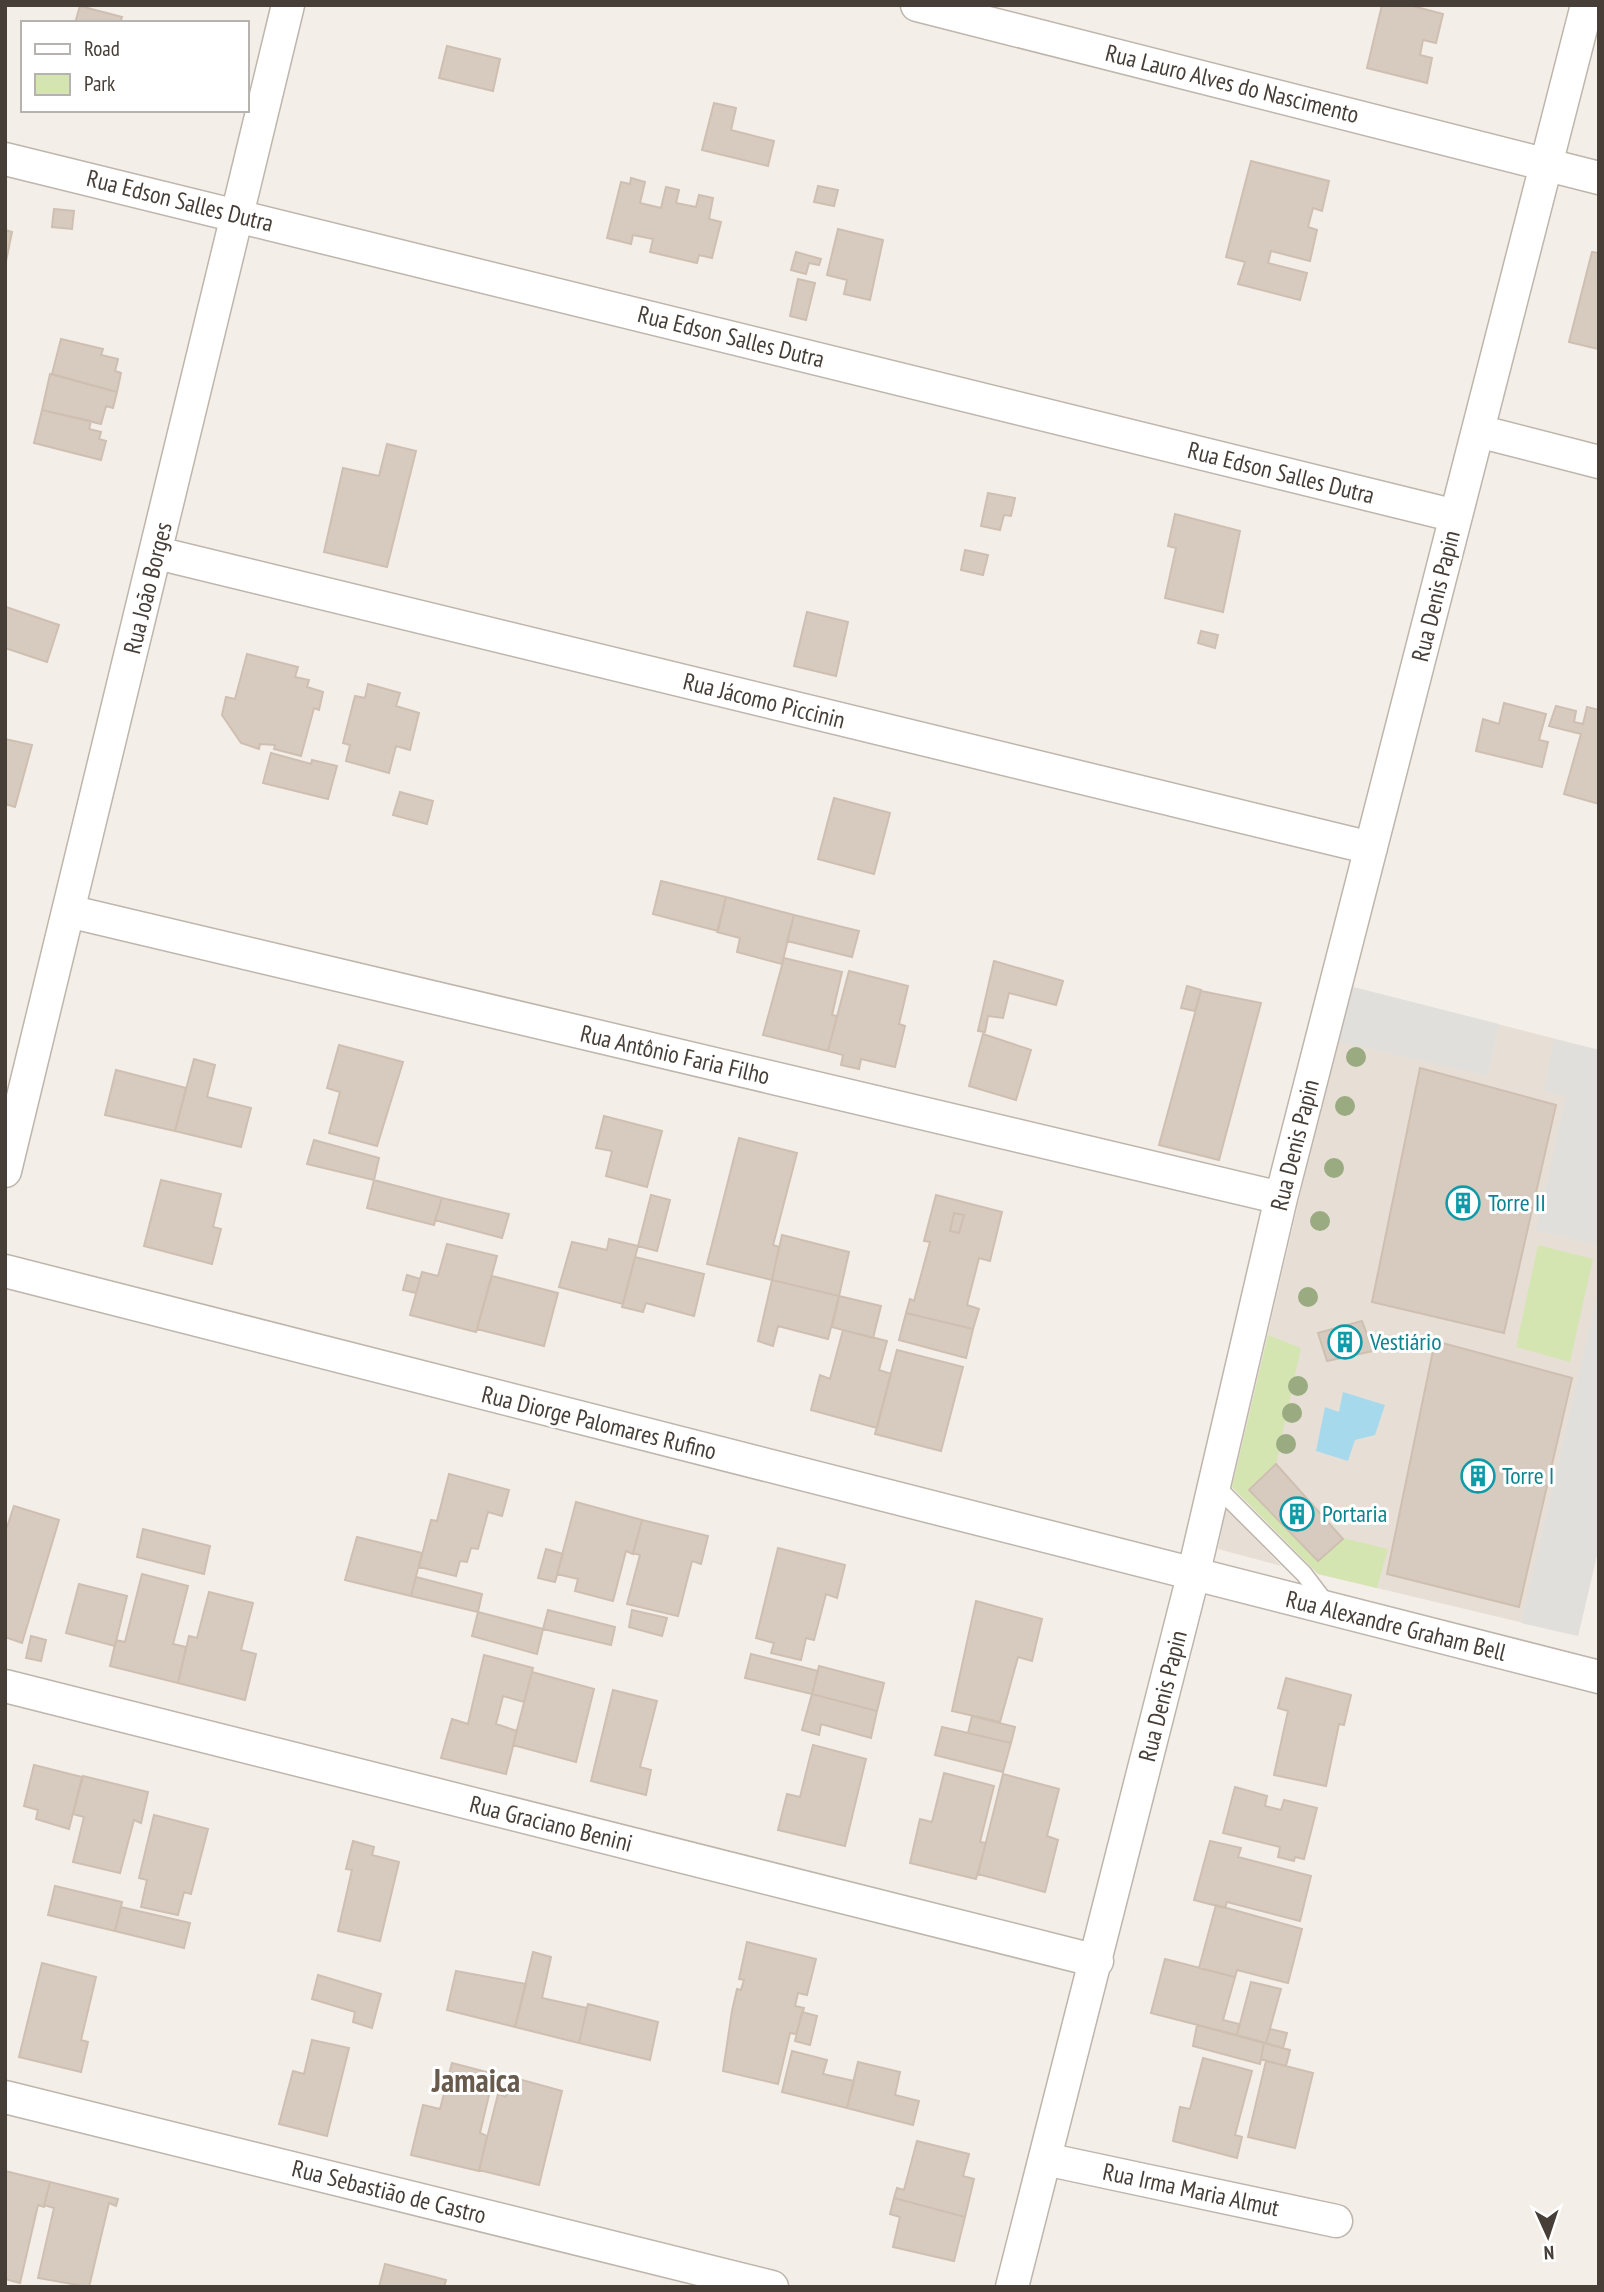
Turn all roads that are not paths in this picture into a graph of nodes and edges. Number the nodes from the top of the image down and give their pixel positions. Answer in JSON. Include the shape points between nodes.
{"nodes":[{"id":1,"x":288,"y":5,"type":"edge"},
{"id":2,"x":917,"y":5,"type":"edge"},
{"id":3,"x":1590,"y":13,"type":"edge"},
{"id":4,"x":5,"y":159,"type":"edge"},
{"id":5,"x":1547,"y":163,"type":"junction"},
{"id":6,"x":1599,"y":178,"type":"edge"},
{"id":7,"x":237,"y":215,"type":"junction"},
{"id":8,"x":1478,"y":431,"type":"junction"},
{"id":9,"x":1599,"y":462,"type":"edge"},
{"id":10,"x":1456,"y":516,"type":"junction"},
{"id":11,"x":157,"y":554,"type":"junction"},
{"id":12,"x":1371,"y":848,"type":"junction"},
{"id":13,"x":68,"y":911,"type":"junction"},
{"id":14,"x":5,"y":1171,"type":"edge"},
{"id":15,"x":1281,"y":1198,"type":"junction"},
{"id":16,"x":5,"y":1271,"type":"edge"},
{"id":17,"x":1213,"y":1490,"type":"junction"},
{"id":18,"x":1193,"y":1576,"type":"junction"},
{"id":19,"x":1330,"y":1608,"type":"junction"},
{"id":20,"x":1599,"y":1677,"type":"edge"},
{"id":21,"x":5,"y":1686,"type":"edge"},
{"id":22,"x":1097,"y":1961,"type":"junction"},
{"id":23,"x":5,"y":2097,"type":"edge"},
{"id":24,"x":1045,"y":2159,"type":"junction"},
{"id":25,"x":1336,"y":2221,"type":"dead end"},
{"id":26,"x":772,"y":2287,"type":"edge"},
{"id":27,"x":1012,"y":2287,"type":"edge"}],
"edges":[{"from":1,"to":7,"type":"street","name":"Rua João Borges"},
{"from":2,"to":5,"type":"street","name":"Rua Lauro Alves do Nascimento"},
{"from":3,"to":5,"type":"street","name":"Rua Denis Papin"},
{"from":4,"to":7,"type":"street","name":"Rua Edson Salles Dutra"},
{"from":5,"to":6,"type":"street","name":"Rua Lauro Alves do Nascimento"},
{"from":5,"to":8,"type":"street","name":"Rua Denis Papin"},
{"from":7,"to":10,"type":"street","name":"Rua Edson Salles Dutra"},
{"from":7,"to":11,"type":"street","name":"Rua João Borges"},
{"from":8,"to":9,"type":"street"},
{"from":8,"to":10,"type":"street","name":"Rua Denis Papin"},
{"from":10,"to":12,"type":"street","name":"Rua Denis Papin"},
{"from":11,"to":12,"type":"street","name":"Rua Jácomo Piccinin"},
{"from":11,"to":13,"type":"street","name":"Rua João Borges"},
{"from":12,"to":15,"type":"street","name":"Rua Denis Papin"},
{"from":13,"to":14,"type":"street","name":"Rua João Borges"},
{"from":13,"to":15,"type":"street","name":"Rua Antônio Faria Filho"},
{"from":15,"to":17,"type":"street","name":"Rua Denis Papin"},
{"from":16,"to":18,"type":"street","name":"Rua Diorge Palomares Rufino"},
{"from":17,"to":18,"type":"street","name":"Rua Denis Papin"},
{"from":17,"to":19,"type":"lane","via":[[1224,1493],[1304,1574]]},
{"from":18,"to":19,"type":"street","name":"Rua Alexandre Graham Bell"},
{"from":18,"to":22,"type":"street","name":"Rua Denis Papin"},
{"from":19,"to":20,"type":"street","name":"Rua Alexandre Graham Bell"},
{"from":21,"to":22,"type":"street","name":"Rua Graciano Benini"},
{"from":22,"to":24,"type":"street","name":"Rua Denis Papin"},
{"from":23,"to":26,"type":"street","name":"Rua Sebastião de Castro"},
{"from":24,"to":25,"type":"street","name":"Rua Irma Maria Almut"},
{"from":24,"to":27,"type":"street","name":"Rua Denis Papin"}]}
